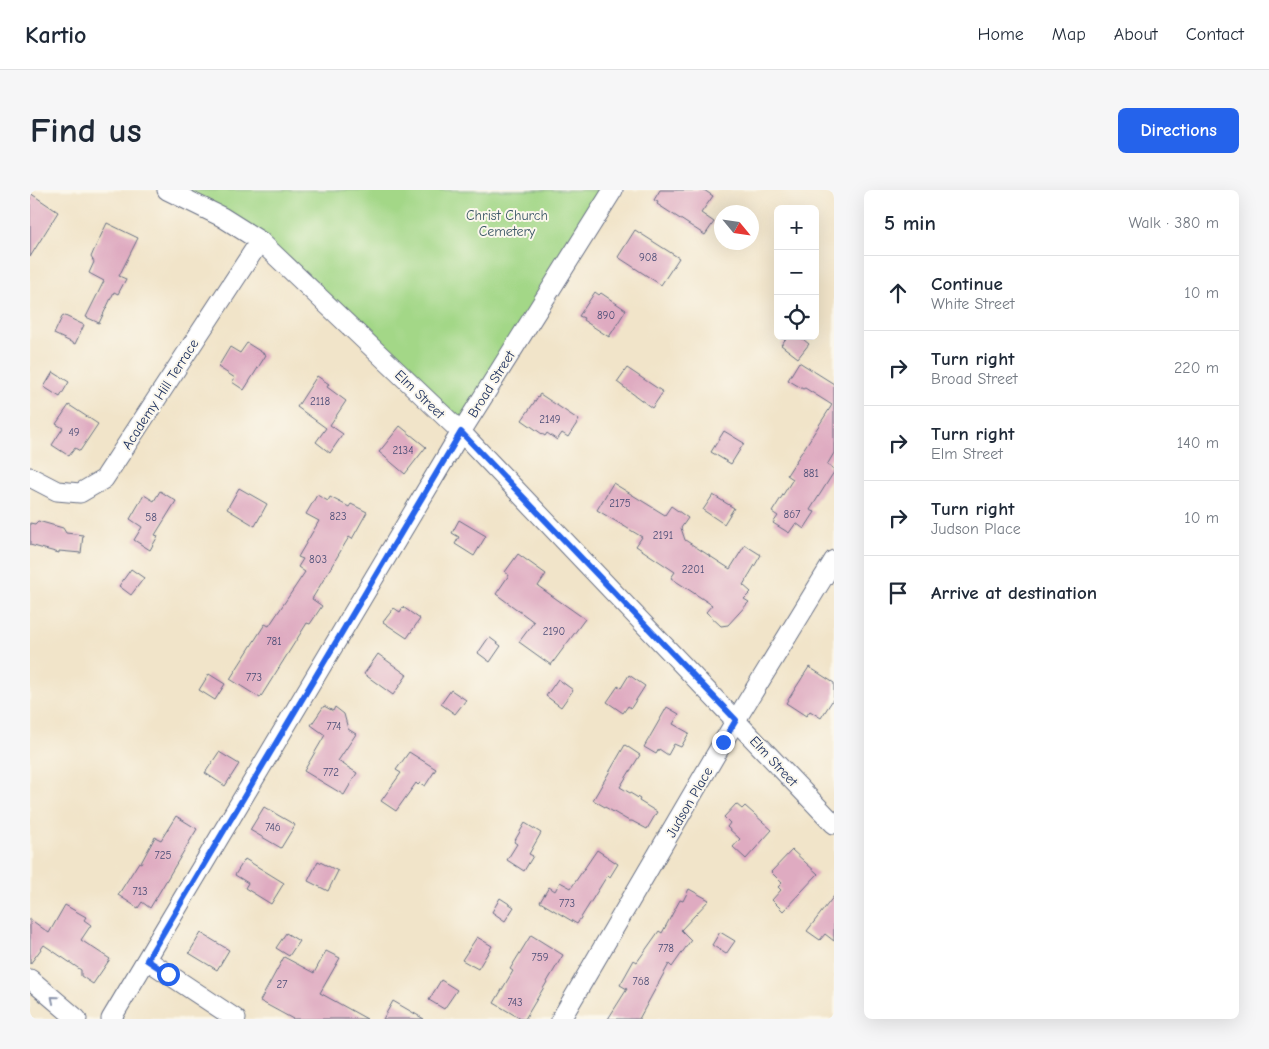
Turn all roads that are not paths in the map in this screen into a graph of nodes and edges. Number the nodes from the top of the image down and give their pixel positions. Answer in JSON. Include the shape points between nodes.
{"nodes":[{"id":1,"x":167,"y":190,"type":"edge"},
{"id":2,"x":613,"y":190,"type":"edge"},
{"id":3,"x":260,"y":241,"type":"junction"},
{"id":4,"x":461,"y":432,"type":"junction"},
{"id":5,"x":30,"y":477,"type":"edge"},
{"id":6,"x":834,"y":560,"type":"edge"},
{"id":7,"x":736,"y":720,"type":"junction"},
{"id":8,"x":834,"y":824,"type":"edge"},
{"id":9,"x":147,"y":960,"type":"junction"},
{"id":10,"x":30,"y":979,"type":"edge"},
{"id":11,"x":77,"y":1019,"type":"edge"},
{"id":12,"x":111,"y":1019,"type":"edge"},
{"id":13,"x":236,"y":1019,"type":"edge"},
{"id":14,"x":561,"y":1019,"type":"edge"}],
"edges":[{"from":1,"to":3,"type":"street","name":"Elm Street","via":[[222,217]]},
{"from":2,"to":4,"type":"street","name":"Broad Street"},
{"from":3,"to":4,"type":"street","name":"Elm Street"},
{"from":3,"to":5,"type":"street","name":"Academy Hill Terrace","via":[[104,479],[80,493],[57,492]]},
{"from":4,"to":7,"type":"street","name":"Elm Street"},
{"from":4,"to":9,"type":"street","name":"Broad Street"},
{"from":6,"to":7,"type":"street","name":"Judson Place"},
{"from":7,"to":8,"type":"street","name":"Elm Street"},
{"from":7,"to":14,"type":"street","name":"Judson Place"},
{"from":9,"to":12,"type":"street","name":"Broad Street"},
{"from":9,"to":13,"type":"street"},
{"from":11,"to":10,"type":"street","one_way":true}]}
